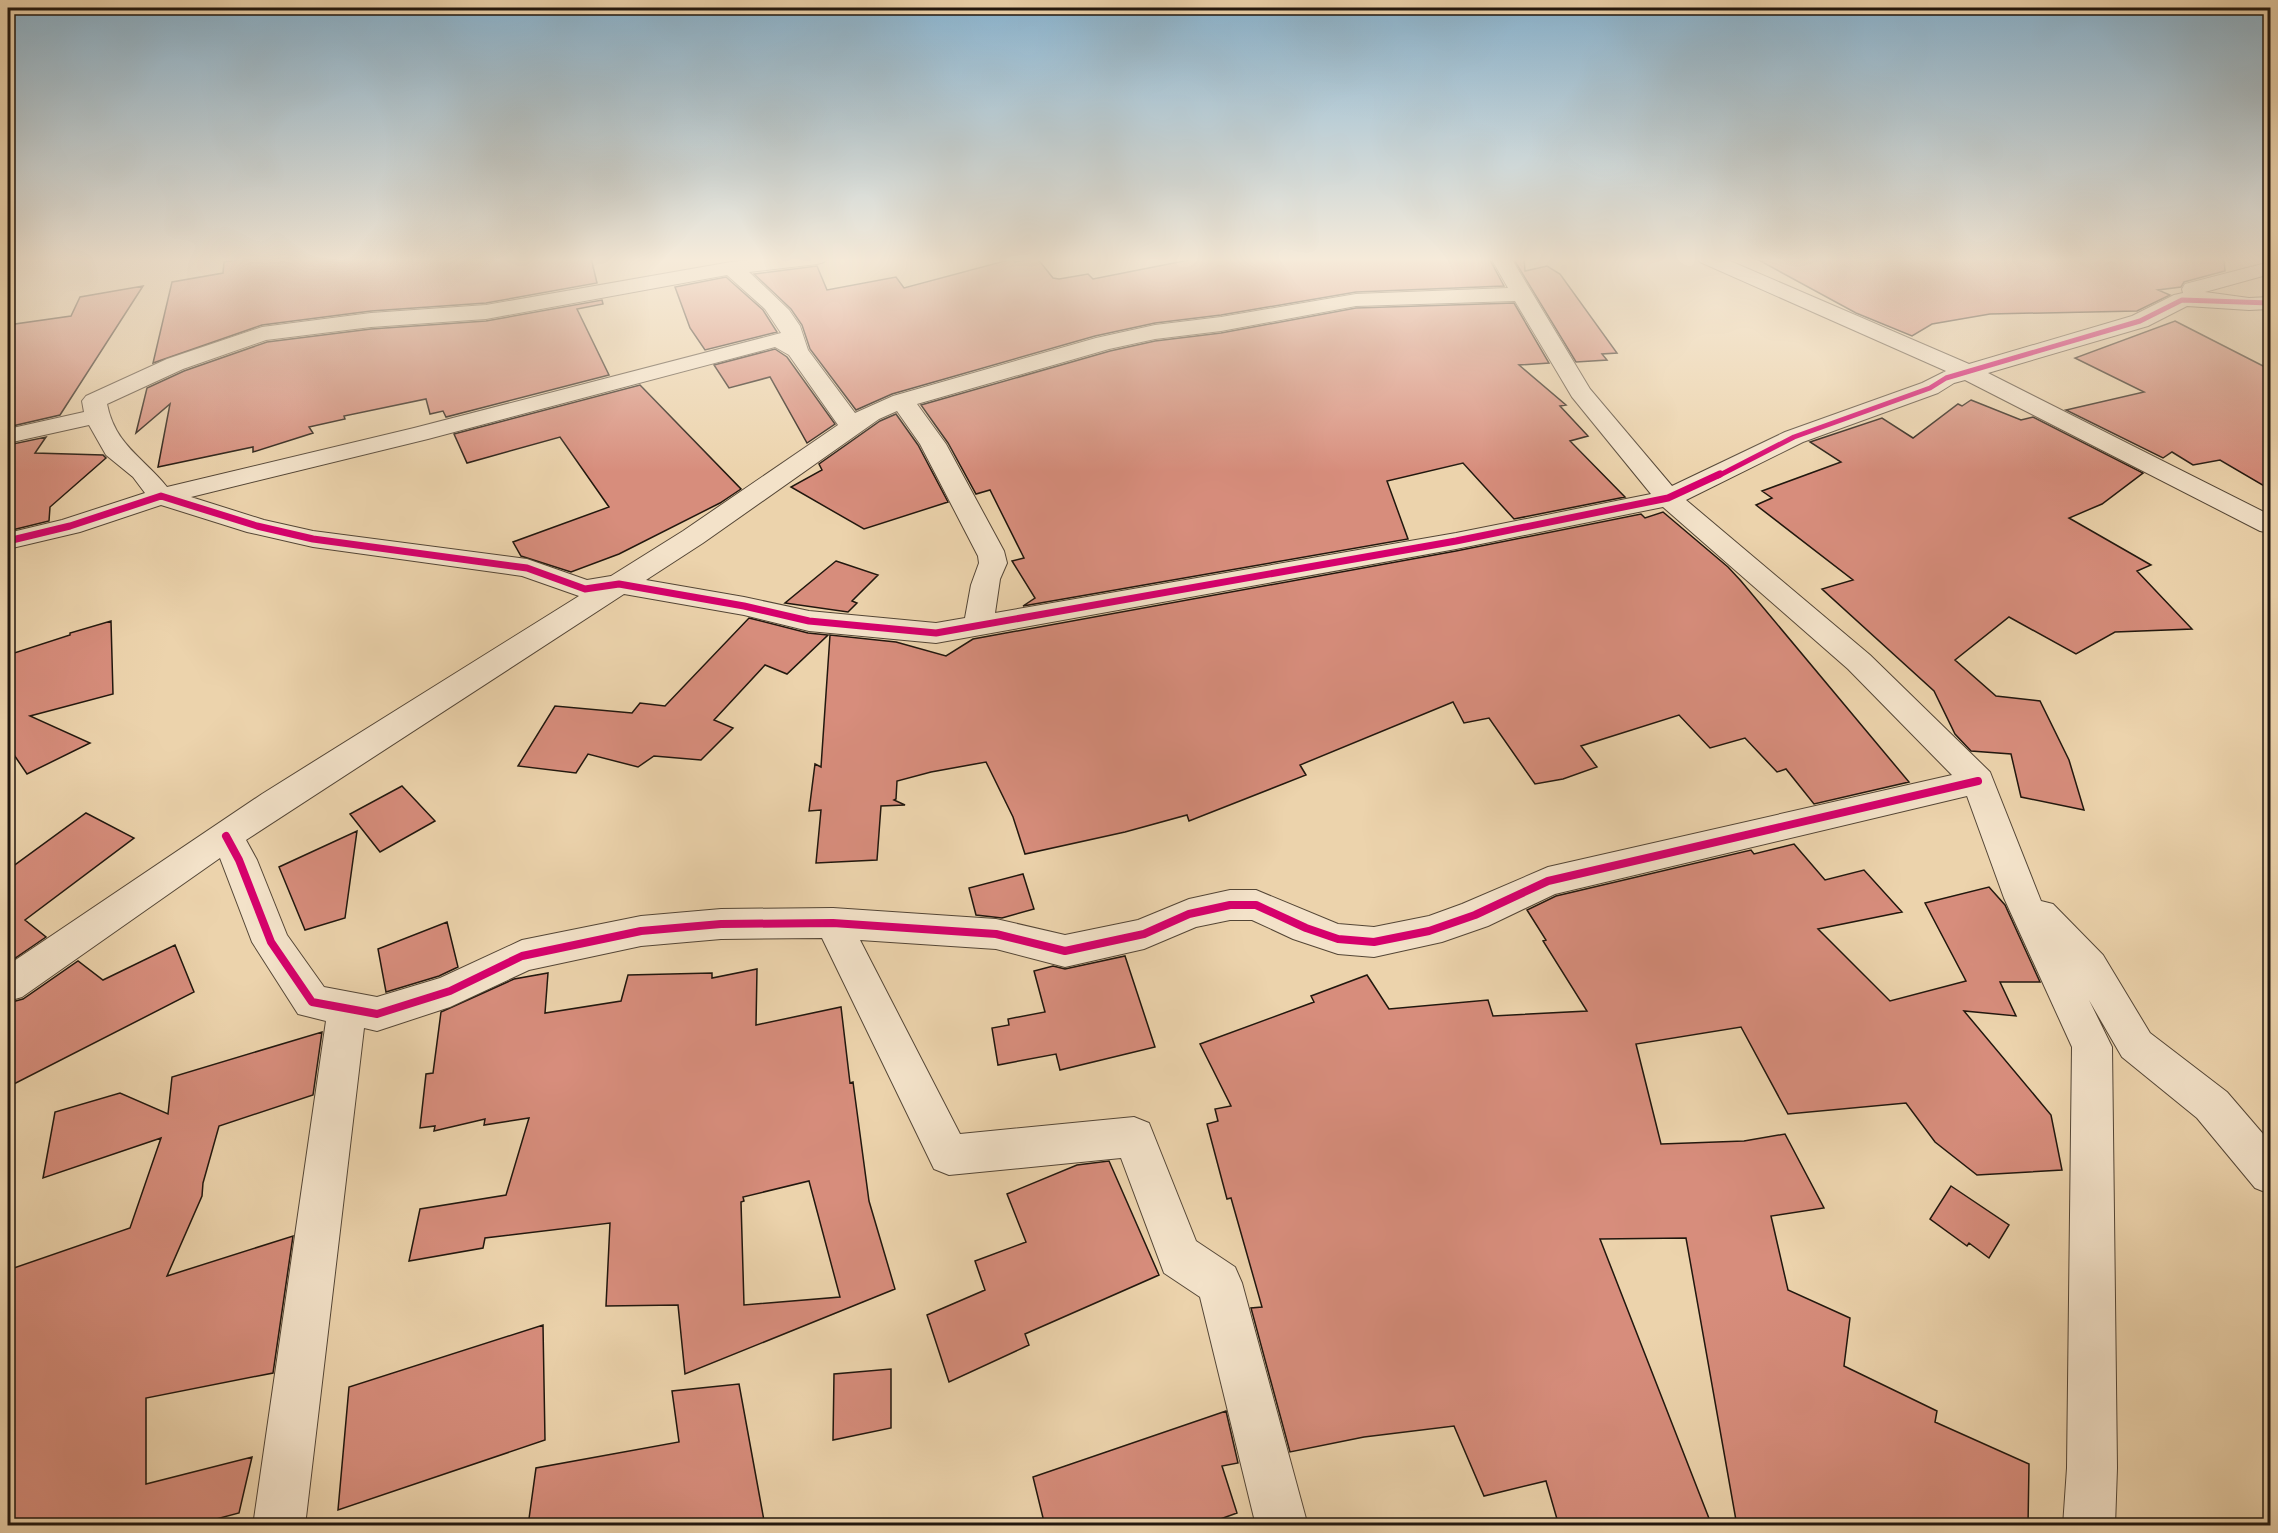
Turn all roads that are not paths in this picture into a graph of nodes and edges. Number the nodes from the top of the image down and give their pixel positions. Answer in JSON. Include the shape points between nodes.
{"nodes":[{"id":1,"x":297,"y":330,"type":"edge"},
{"id":2,"x":792,"y":330,"type":"edge"},
{"id":3,"x":1175,"y":330,"type":"edge"},
{"id":4,"x":1543,"y":330,"type":"edge"},
{"id":5,"x":1870,"y":330,"type":"edge"},
{"id":6,"x":2111,"y":330,"type":"edge"},
{"id":7,"x":797,"y":350,"type":"junction"},
{"id":8,"x":1966,"y":372,"type":"junction"},
{"id":9,"x":901,"y":401,"type":"junction"},
{"id":10,"x":97,"y":416,"type":"junction"},
{"id":11,"x":851,"y":425,"type":"junction"},
{"id":12,"x":8,"y":436,"type":"edge"},
{"id":13,"x":161,"y":496,"type":"junction"},
{"id":14,"x":1668,"y":498,"type":"junction"},
{"id":15,"x":2271,"y":525,"type":"edge"},
{"id":16,"x":8,"y":541,"type":"edge"},
{"id":17,"x":619,"y":584,"type":"junction"},
{"id":18,"x":979,"y":624,"type":"junction"},
{"id":19,"x":1978,"y":781,"type":"junction"},
{"id":20,"x":226,"y":836,"type":"junction"},
{"id":21,"x":2022,"y":898,"type":"junction"},
{"id":22,"x":833,"y":923,"type":"junction"},
{"id":23,"x":8,"y":985,"type":"edge"},
{"id":24,"x":347,"y":1008,"type":"junction"},
{"id":25,"x":2271,"y":1173,"type":"edge"},
{"id":26,"x":279,"y":1526,"type":"edge"},
{"id":27,"x":1282,"y":1526,"type":"edge"},
{"id":28,"x":2089,"y":1526,"type":"edge"}],
"edges":[{"from":1,"to":10,"type":"street","via":[[262,334],[175,364],[94,401]]},
{"from":2,"to":7,"type":"street"},
{"from":3,"to":9,"type":"street","via":[[1104,343]]},
{"from":4,"to":14,"type":"street","via":[[1580,392]]},
{"from":5,"to":8,"type":"street"},
{"from":6,"to":8,"type":"street"},
{"from":7,"to":11,"type":"street"},
{"from":7,"to":13,"type":"street","via":[[778,339],[429,431]]},
{"from":8,"to":14,"type":"street","via":[[1794,437]]},
{"from":8,"to":15,"type":"street"},
{"from":9,"to":11,"type":"street"},
{"from":9,"to":18,"type":"street","via":[[943,459],[952,484],[990,550],[993,564],[987,575]]},
{"from":10,"to":12,"type":"street"},
{"from":10,"to":13,"type":"street","via":[[115,450],[142,472]]},
{"from":11,"to":17,"type":"street","via":[[693,537]]},
{"from":13,"to":16,"type":"street","via":[[70,526]]},
{"from":13,"to":17,"type":"street","via":[[256,526],[313,539],[527,568],[585,589]]},
{"from":14,"to":18,"type":"street","via":[[1456,541]]},
{"from":14,"to":19,"type":"street","via":[[1859,662]]},
{"from":17,"to":18,"type":"street","via":[[852,627],[936,633]]},
{"from":17,"to":20,"type":"street"},
{"from":19,"to":21,"type":"street"},
{"from":19,"to":22,"type":"street","via":[[1548,881],[1448,925],[1374,942],[1338,939],[1256,905],[1230,905],[1188,914],[1144,934],[1065,951],[996,934]]},
{"from":20,"to":23,"type":"street"},
{"from":20,"to":24,"type":"street","via":[[271,942],[312,1002]]},
{"from":21,"to":25,"type":"street","via":[[2090,966],[2136,1044],[2212,1105]]},
{"from":21,"to":28,"type":"street","via":[[2092,1047]]},
{"from":22,"to":24,"type":"street","via":[[721,924],[641,931],[522,956],[450,991],[377,1014]]},
{"from":22,"to":27,"type":"street","via":[[949,1155],[1134,1137],[1180,1257],[1219,1283]]},
{"from":24,"to":26,"type":"street"}]}
